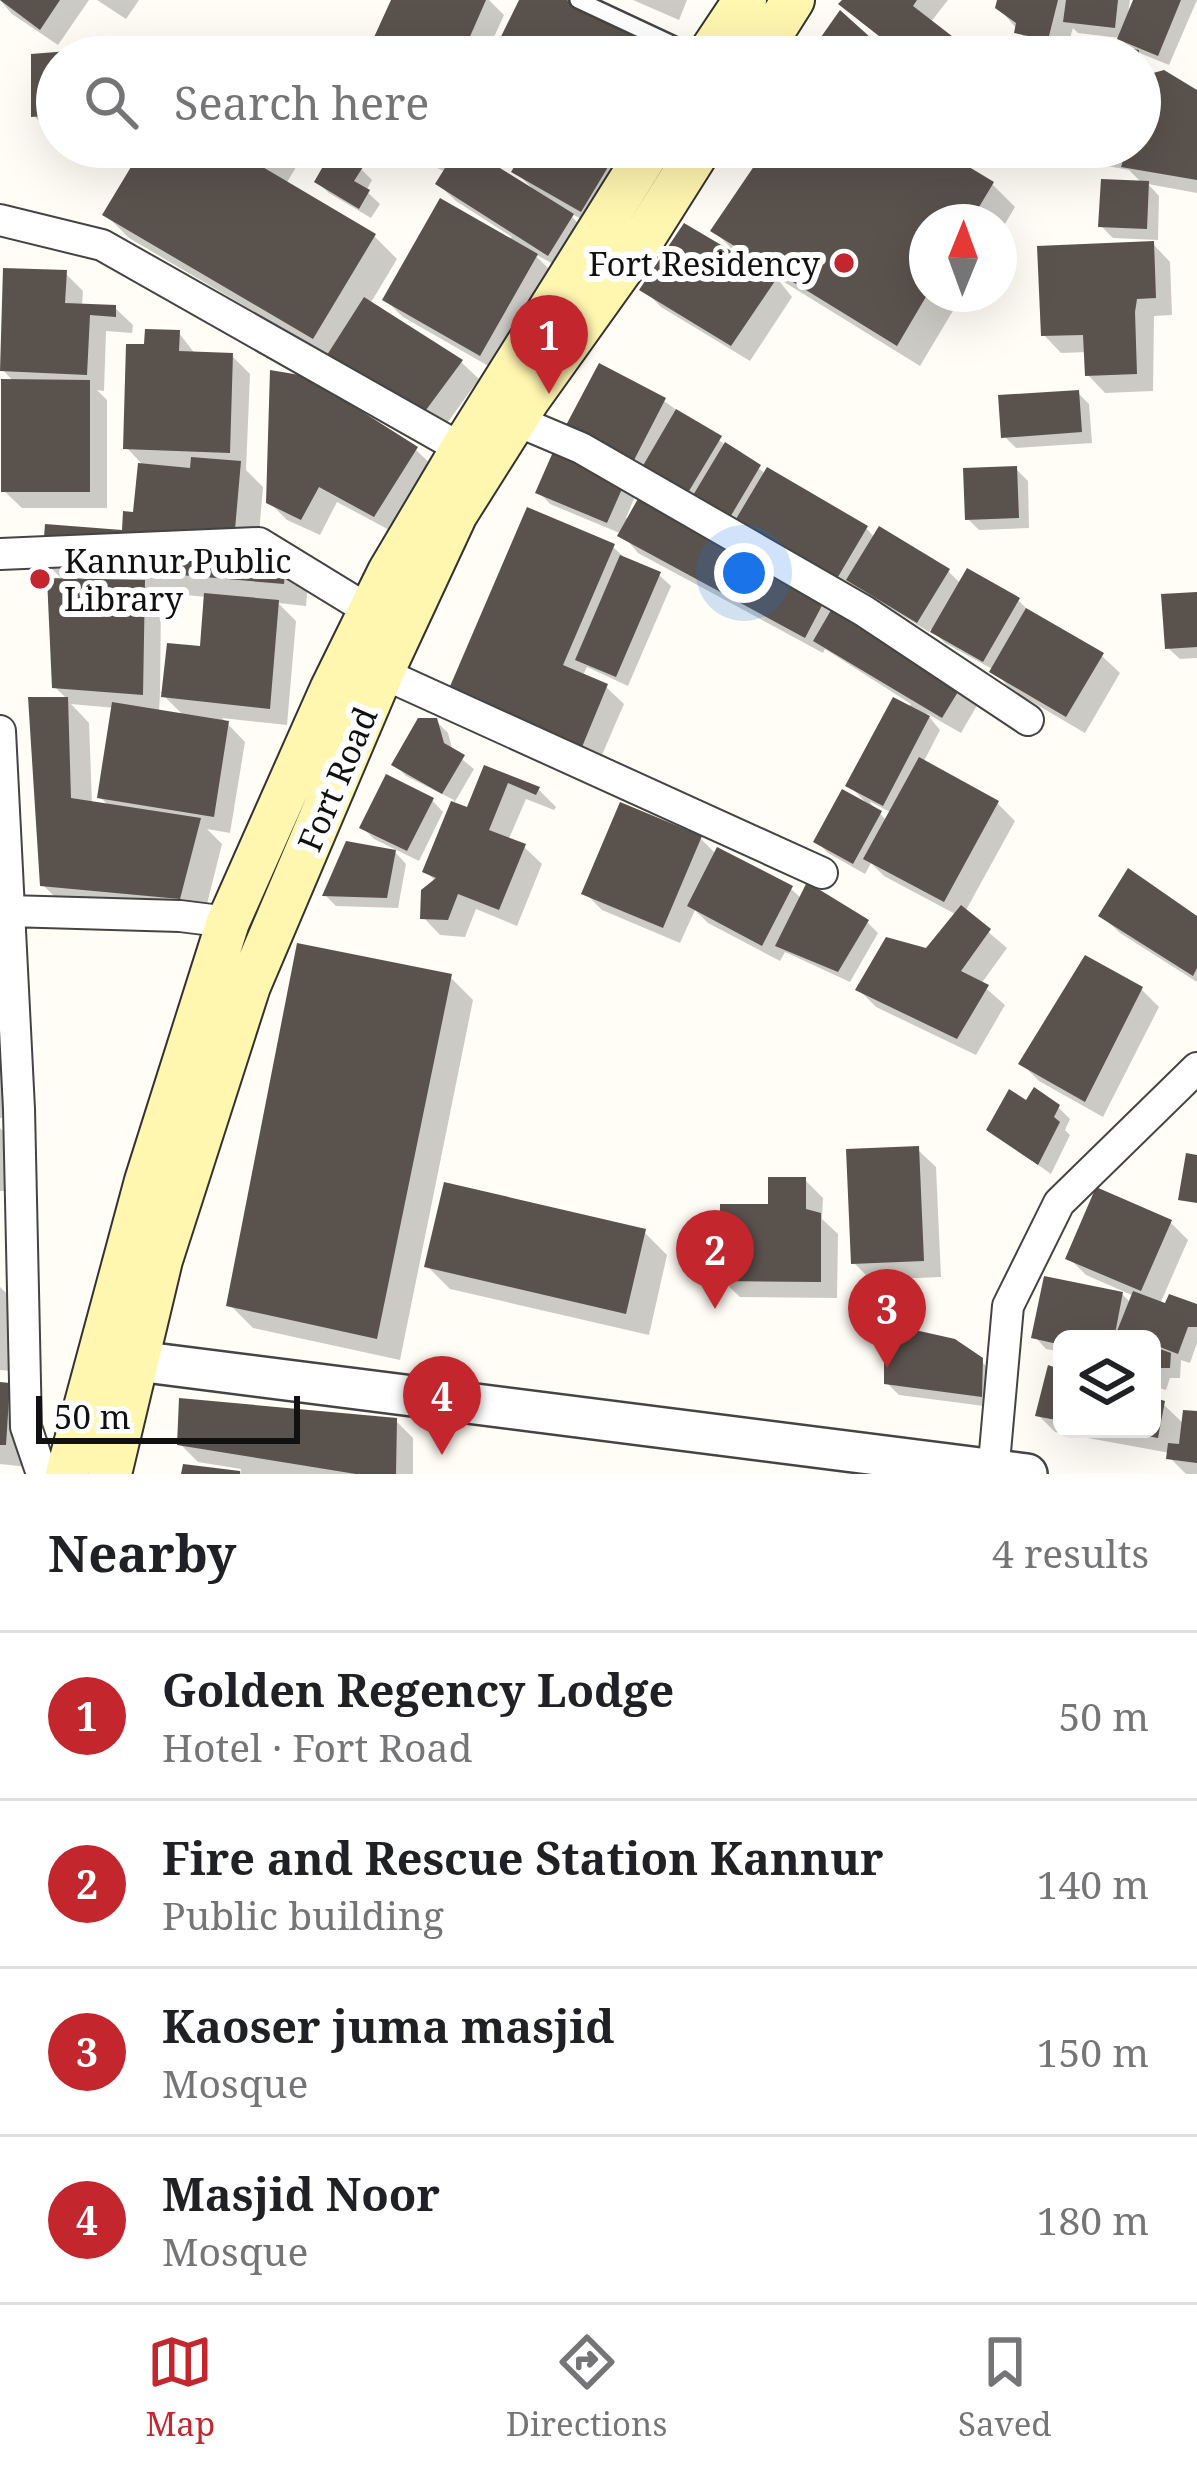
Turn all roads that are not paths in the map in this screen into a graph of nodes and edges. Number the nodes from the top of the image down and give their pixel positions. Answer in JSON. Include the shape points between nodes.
{"nodes":[{"id":1,"x":578,"y":0,"type":"edge"},
{"id":2,"x":745,"y":0,"type":"edge"},
{"id":3,"x":793,"y":0,"type":"edge"},
{"id":4,"x":657,"y":36,"type":"edge"},
{"id":5,"x":718,"y":36,"type":"edge"},
{"id":6,"x":770,"y":36,"type":"edge"},
{"id":7,"x":645,"y":168,"type":"edge"},
{"id":8,"x":680,"y":168,"type":"edge"},
{"id":9,"x":0,"y":220,"type":"edge"},
{"id":10,"x":630,"y":220,"type":"junction"},
{"id":11,"x":515,"y":421,"type":"junction"},
{"id":12,"x":462,"y":449,"type":"junction"},
{"id":13,"x":0,"y":554,"type":"edge"},
{"id":14,"x":370,"y":611,"type":"junction"},
{"id":15,"x":382,"y":673,"type":"junction"},
{"id":16,"x":1028,"y":720,"type":"dead end"},
{"id":17,"x":0,"y":731,"type":"edge"},
{"id":18,"x":2,"y":822,"type":"edge"},
{"id":19,"x":822,"y":873,"type":"dead end"},
{"id":20,"x":9,"y":911,"type":"junction"},
{"id":21,"x":228,"y":922,"type":"junction"},
{"id":22,"x":272,"y":933,"type":"junction"},
{"id":23,"x":1197,"y":1068,"type":"edge"},
{"id":24,"x":10,"y":1108,"type":"edge"},
{"id":25,"x":117,"y":1357,"type":"junction"},
{"id":26,"x":1005,"y":1472,"type":"edge"},
{"id":27,"x":42,"y":1474,"type":"edge"},
{"id":28,"x":67,"y":1474,"type":"edge"},
{"id":29,"x":110,"y":1474,"type":"edge"}],
"edges":[{"from":1,"to":4,"type":"lane"},
{"from":2,"to":5,"type":"main road"},
{"from":3,"to":6,"type":"main road"},
{"from":7,"to":10,"type":"main road","name":"Fort Road"},
{"from":8,"to":10,"type":"main road","name":"Fort Road"},
{"from":9,"to":12,"type":"street","via":[[102,245]]},
{"from":10,"to":11,"type":"main road","name":"Fort Road"},
{"from":10,"to":12,"type":"main road","name":"Fort Road"},
{"from":11,"to":15,"type":"main road","name":"Fort Road","via":[[456,514]]},
{"from":11,"to":16,"type":"street","via":[[581,448],[864,611]]},
{"from":12,"to":14,"type":"main road","name":"Fort Road"},
{"from":13,"to":14,"type":"street","via":[[259,543]]},
{"from":14,"to":21,"type":"main road","name":"Fort Road"},
{"from":15,"to":19,"type":"street"},
{"from":15,"to":22,"type":"main road","name":"Fort Road"},
{"from":17,"to":18,"type":"street"},
{"from":18,"to":20,"type":"street"},
{"from":20,"to":21,"type":"street"},
{"from":20,"to":24,"type":"street"},
{"from":21,"to":22,"type":"main road"},
{"from":21,"to":25,"type":"main road","name":"Fort Road","via":[[146,1181]]},
{"from":22,"to":25,"type":"main road","name":"Fort Road","via":[[161,1260]]},
{"from":23,"to":26,"type":"street","via":[[1059,1203],[1008,1306]]},
{"from":24,"to":27,"type":"street","via":[[26,1427]]},
{"from":25,"to":26,"type":"street"},
{"from":25,"to":28,"type":"main road","name":"Fort Road"},
{"from":25,"to":29,"type":"main road","name":"Fort Road"}]}
